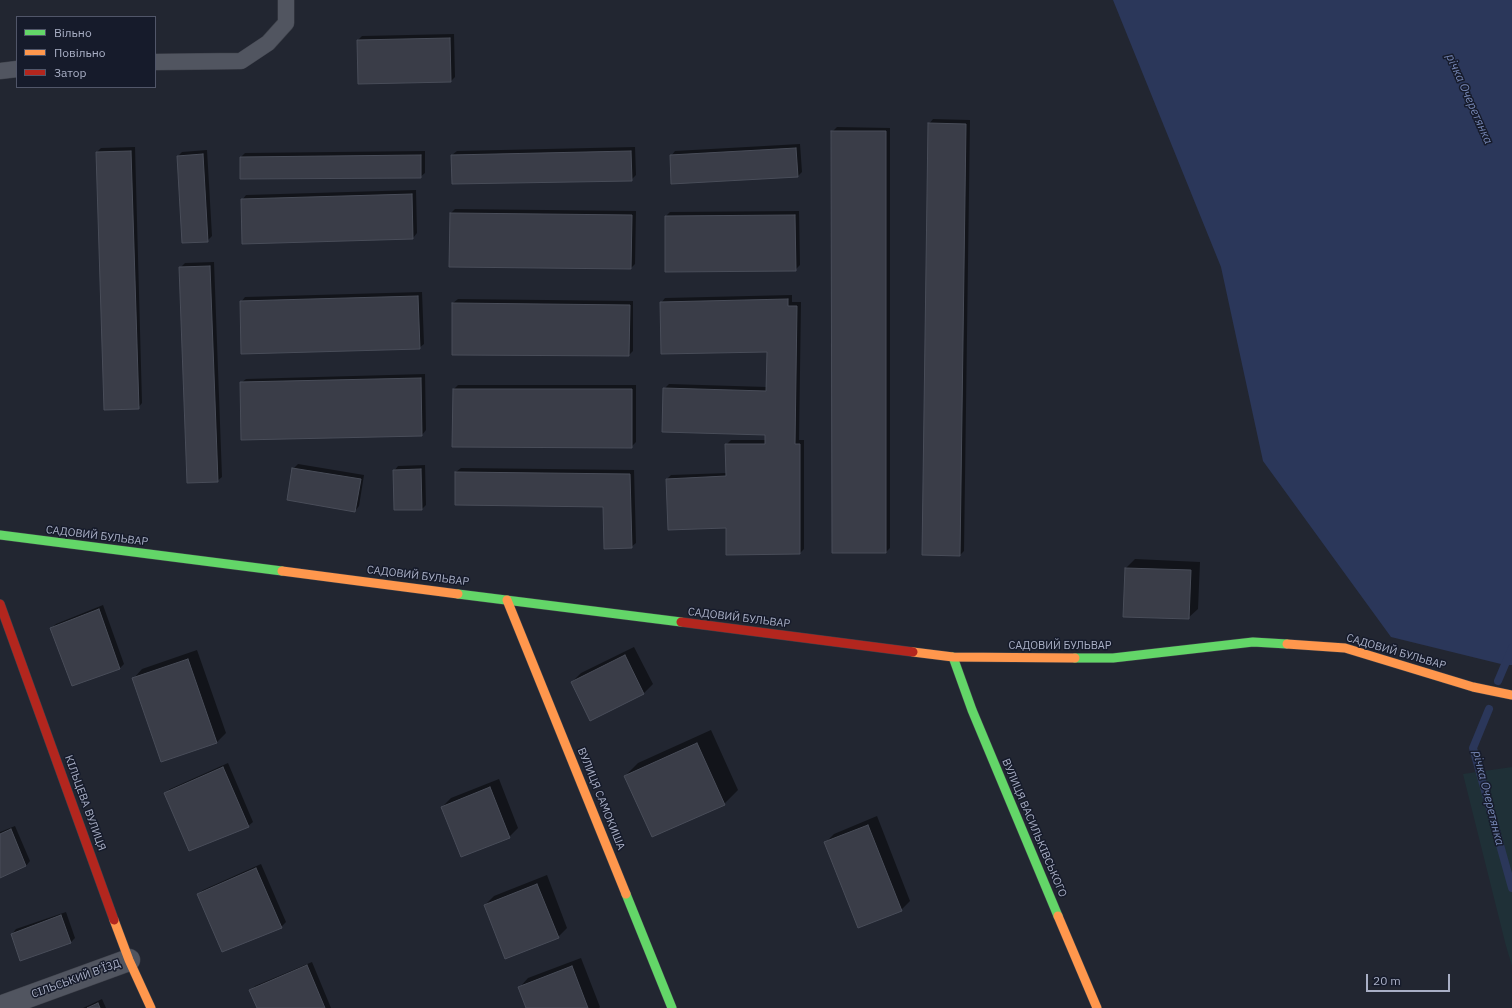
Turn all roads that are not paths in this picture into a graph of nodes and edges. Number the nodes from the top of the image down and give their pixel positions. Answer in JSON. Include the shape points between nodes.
{"nodes":[{"id":1,"x":286,"y":0,"type":"edge"},
{"id":2,"x":156,"y":62,"type":"edge"},
{"id":3,"x":16,"y":69,"type":"edge"},
{"id":4,"x":0,"y":71,"type":"edge"},
{"id":5,"x":0,"y":535,"type":"edge"},
{"id":6,"x":507,"y":600,"type":"junction"},
{"id":7,"x":0,"y":604,"type":"edge"},
{"id":8,"x":953,"y":657,"type":"junction"},
{"id":9,"x":1512,"y":695,"type":"edge"},
{"id":10,"x":129,"y":960,"type":"junction"},
{"id":11,"x":0,"y":1007,"type":"edge"},
{"id":12,"x":151,"y":1008,"type":"edge"},
{"id":13,"x":672,"y":1008,"type":"edge"},
{"id":14,"x":1096,"y":1008,"type":"edge"}],
"edges":[{"from":1,"to":2,"type":"lane","via":[[286,23],[268,43],[242,61]]},
{"from":3,"to":4,"type":"lane"},
{"from":5,"to":6,"type":"street","name":"САДОВИЙ БУЛЬВАР"},
{"from":6,"to":8,"type":"street","name":"САДОВИЙ БУЛЬВАР"},
{"from":6,"to":13,"type":"street","name":"ВУЛИЦЯ САМОКИША"},
{"from":7,"to":10,"type":"street","name":"КІЛЬЦЕВА ВУЛИЦЯ"},
{"from":8,"to":9,"type":"street","name":"САДОВИЙ БУЛЬВАР","via":[[1112,658],[1254,642],[1345,648],[1473,687]]},
{"from":8,"to":14,"type":"street","name":"ВУЛИЦЯ ВАСИЛЬКІВСЬКОГО","via":[[972,710]]},
{"from":10,"to":11,"type":"street","name":"СІЛЬСЬКИЙ В’ЇЗД"},
{"from":10,"to":12,"type":"street","name":"КІЛЬЦЕВА ВУЛИЦЯ"}]}
